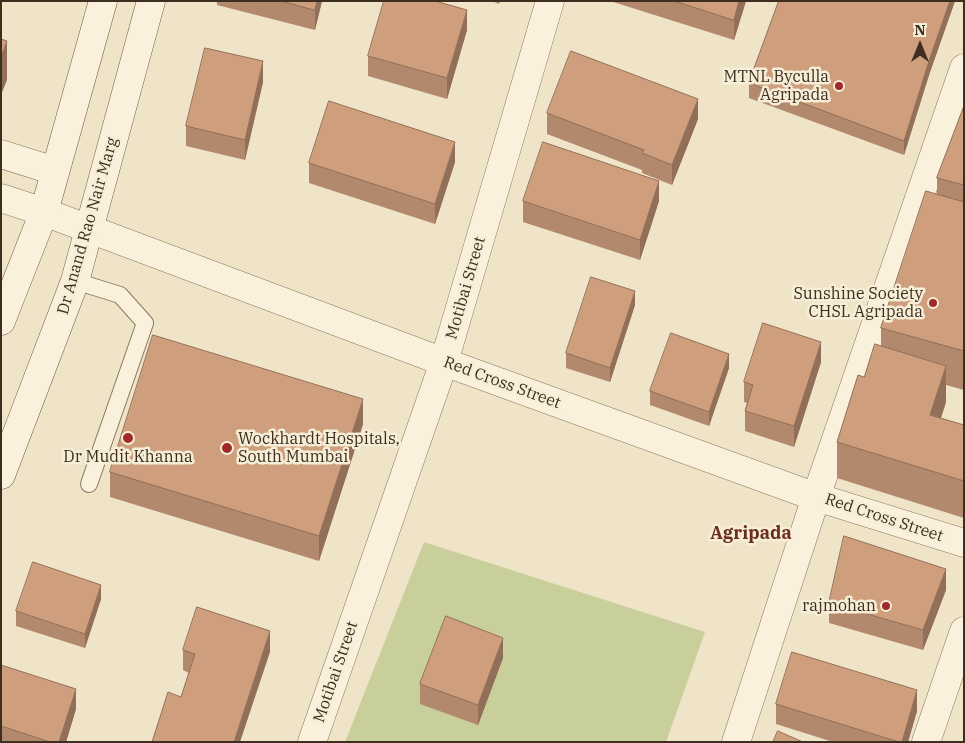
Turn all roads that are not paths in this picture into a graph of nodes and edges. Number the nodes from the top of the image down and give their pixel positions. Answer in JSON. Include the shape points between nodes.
{"nodes":[{"id":1,"x":102,"y":1,"type":"edge"},
{"id":2,"x":151,"y":1,"type":"edge"},
{"id":3,"x":550,"y":1,"type":"edge"},
{"id":4,"x":964,"y":68,"type":"edge"},
{"id":5,"x":1,"y":154,"type":"edge"},
{"id":6,"x":55,"y":171,"type":"junction"},
{"id":7,"x":1,"y":198,"type":"edge"},
{"id":8,"x":44,"y":212,"type":"junction"},
{"id":9,"x":89,"y":230,"type":"junction"},
{"id":10,"x":75,"y":281,"type":"junction"},
{"id":11,"x":1,"y":321,"type":"edge"},
{"id":12,"x":444,"y":362,"type":"junction"},
{"id":13,"x":1,"y":475,"type":"edge"},
{"id":14,"x":89,"y":484,"type":"dead end"},
{"id":15,"x":816,"y":497,"type":"junction"},
{"id":16,"x":964,"y":543,"type":"edge"},
{"id":17,"x":964,"y":631,"type":"edge"},
{"id":18,"x":312,"y":742,"type":"edge"},
{"id":19,"x":736,"y":742,"type":"edge"},
{"id":20,"x":926,"y":742,"type":"edge"}],
"edges":[{"from":1,"to":6,"type":"street"},
{"from":2,"to":9,"type":"street","name":"Dr Anand Rao Nair Marg"},
{"from":3,"to":12,"type":"street","name":"Motibai Street"},
{"from":4,"to":15,"type":"street"},
{"from":5,"to":6,"type":"street"},
{"from":6,"to":8,"type":"street"},
{"from":7,"to":8,"type":"street","name":"Red Cross Street"},
{"from":8,"to":9,"type":"street","name":"Red Cross Street"},
{"from":8,"to":11,"type":"street"},
{"from":9,"to":10,"type":"street","name":"Dr Anand Rao Nair Marg"},
{"from":9,"to":12,"type":"street","name":"Red Cross Street"},
{"from":10,"to":13,"type":"street","name":"Dr Anand Rao Nair Marg"},
{"from":10,"to":14,"type":"lane","via":[[120,295],[145,323]]},
{"from":12,"to":15,"type":"street","name":"Red Cross Street"},
{"from":12,"to":18,"type":"street","name":"Motibai Street"},
{"from":15,"to":16,"type":"street","name":"Red Cross Street"},
{"from":15,"to":19,"type":"street"},
{"from":17,"to":20,"type":"street"}]}
